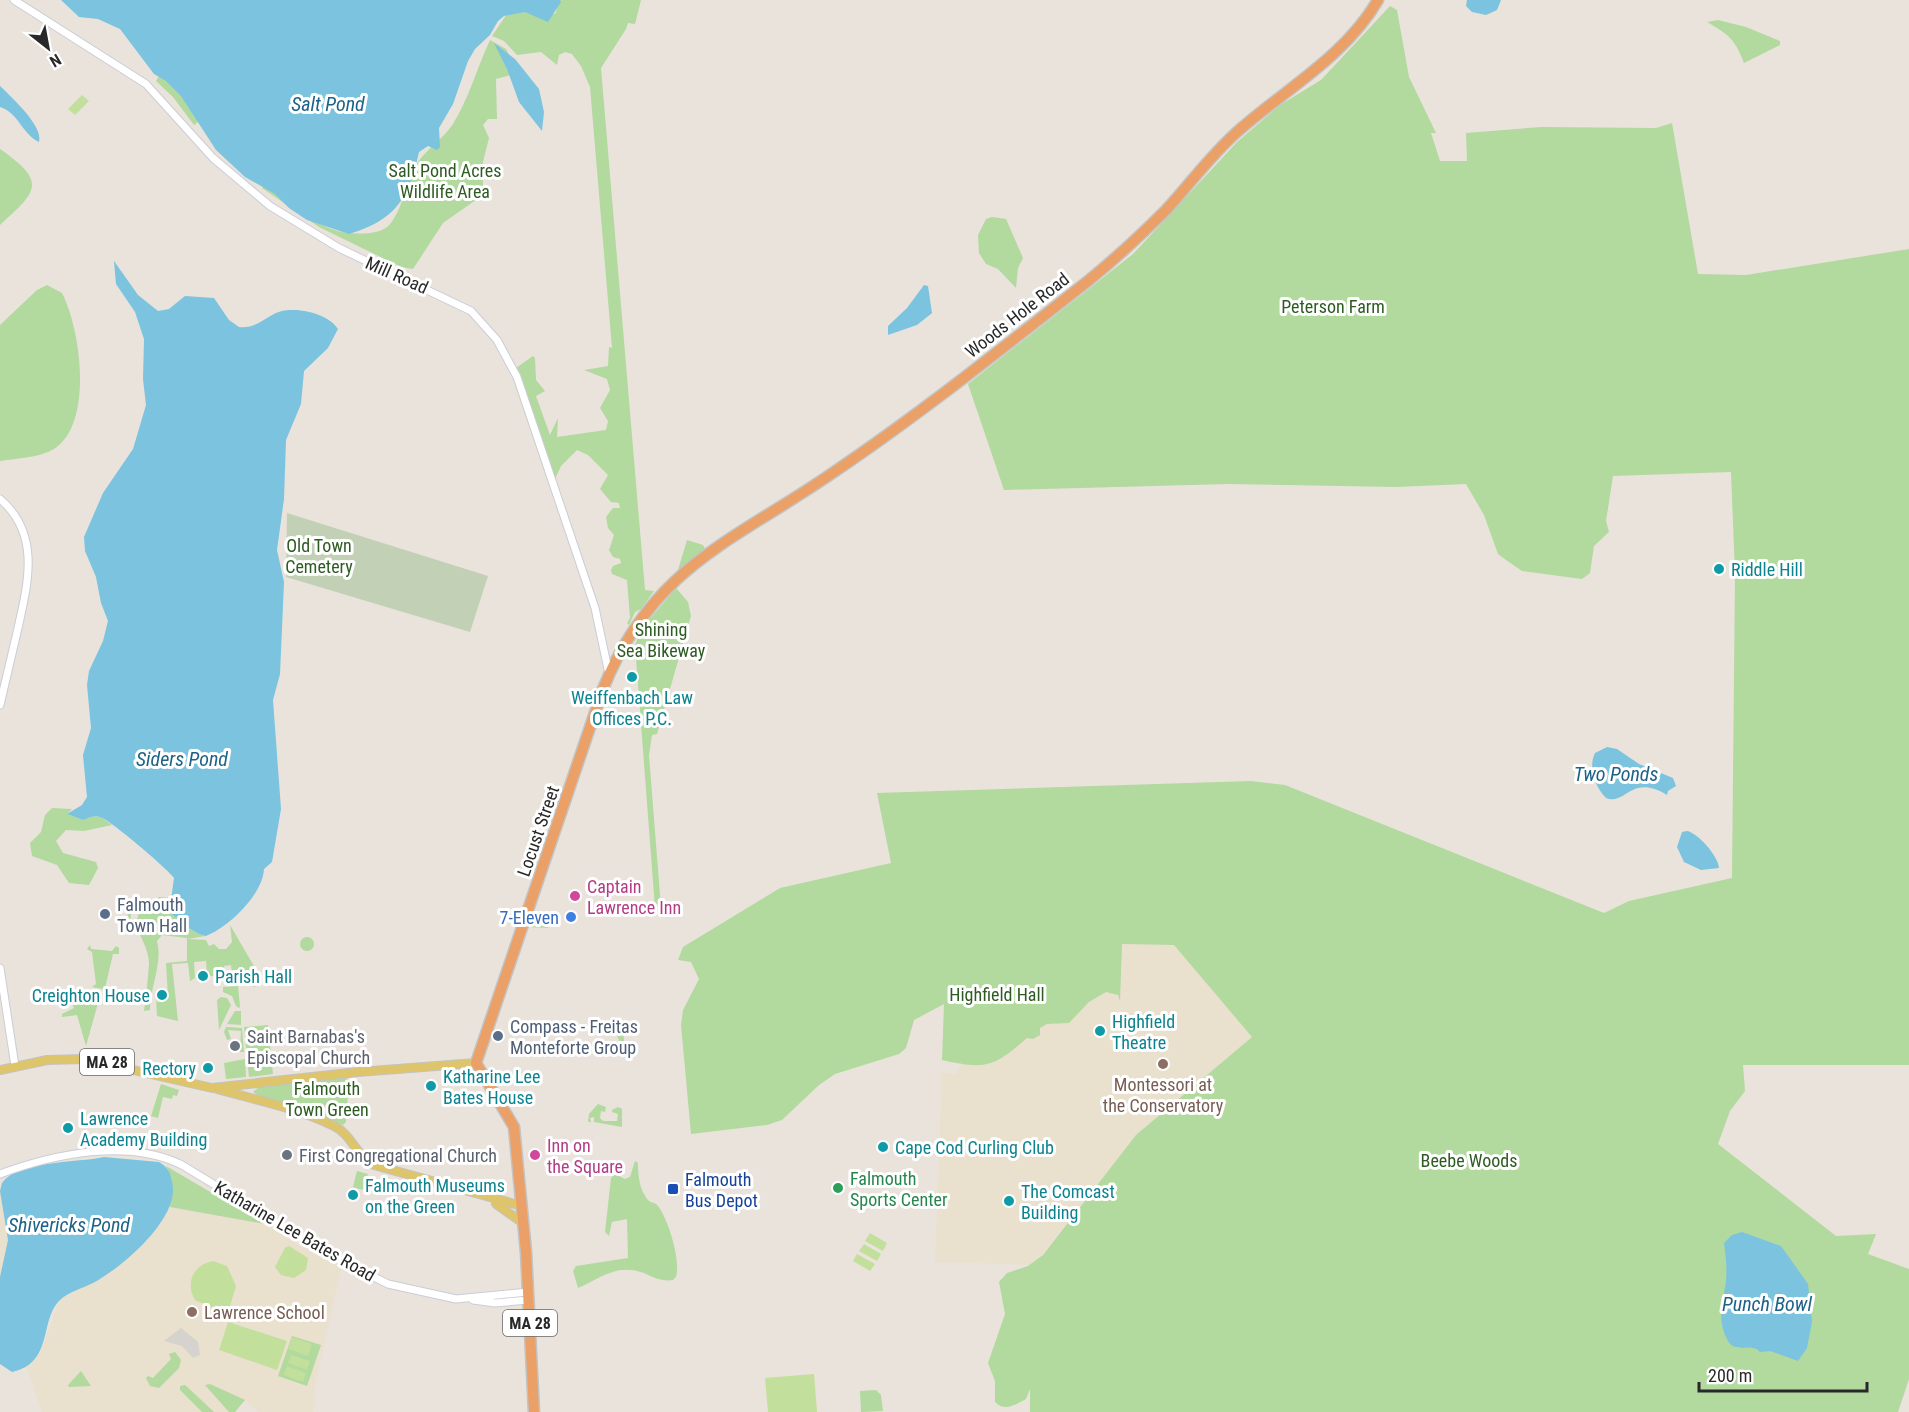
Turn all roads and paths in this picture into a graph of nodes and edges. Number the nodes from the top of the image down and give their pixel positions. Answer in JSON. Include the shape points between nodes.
{"nodes":[{"id":1,"x":14,"y":0,"type":"edge"},
{"id":2,"x":1378,"y":0,"type":"edge"},
{"id":3,"x":0,"y":499,"type":"edge"},
{"id":4,"x":644,"y":617,"type":"joint"},
{"id":5,"x":609,"y":674,"type":"junction"},
{"id":6,"x":0,"y":705,"type":"edge"},
{"id":7,"x":0,"y":968,"type":"edge"},
{"id":8,"x":476,"y":1063,"type":"junction"},
{"id":9,"x":15,"y":1066,"type":"junction"},
{"id":10,"x":0,"y":1070,"type":"edge"},
{"id":11,"x":240,"y":1084,"type":"junction"},
{"id":12,"x":212,"y":1088,"type":"junction"},
{"id":13,"x":259,"y":1101,"type":"junction"},
{"id":14,"x":0,"y":1173,"type":"edge"},
{"id":15,"x":485,"y":1198,"type":"junction"},
{"id":16,"x":522,"y":1206,"type":"junction"},
{"id":17,"x":524,"y":1228,"type":"junction"},
{"id":18,"x":528,"y":1296,"type":"junction"},
{"id":19,"x":534,"y":1412,"type":"edge"}],
"edges":[{"from":1,"to":5,"type":"street","name":"Mill Road","via":[[145,83],[218,163],[270,206],[337,247],[460,304],[483,322],[505,351],[517,377],[595,608]]},
{"from":2,"to":4,"type":"highway","name":"Woods Hole Road","via":[[1346,42],[1233,135],[1160,216],[1103,268],[977,368],[831,474],[707,552],[673,581]]},
{"from":3,"to":6,"type":"street","via":[[21,528],[30,563]]},
{"from":4,"to":5,"type":"highway","name":"Locust Street"},
{"from":5,"to":8,"type":"highway","name":"Locust Street"},
{"from":7,"to":9,"type":"street"},
{"from":8,"to":11,"type":"main road","number":"MA 28"},
{"from":8,"to":16,"type":"highway","number":"MA 28","via":[[512,1122]]},
{"from":9,"to":10,"type":"main road","number":"MA 28"},
{"from":9,"to":12,"type":"main road","number":"MA 28","via":[[71,1058],[94,1060]]},
{"from":11,"to":12,"type":"main road","number":"MA 28"},
{"from":11,"to":13,"type":"main road"},
{"from":12,"to":13,"type":"main road","number":"MA 28"},
{"from":13,"to":15,"type":"main road","number":"MA 28","via":[[335,1126],[374,1165]]},
{"from":14,"to":18,"type":"street","name":"Katharine Lee Bates Road","via":[[72,1155],[137,1152],[182,1165],[356,1271],[396,1287],[456,1299]]},
{"from":15,"to":16,"type":"main road","number":"MA 28"},
{"from":15,"to":17,"type":"main road","number":"MA 28"},
{"from":16,"to":17,"type":"highway","number":"MA 28"},
{"from":17,"to":18,"type":"highway","number":"MA 28"},
{"from":18,"to":19,"type":"highway","number":"MA 28"}]}
